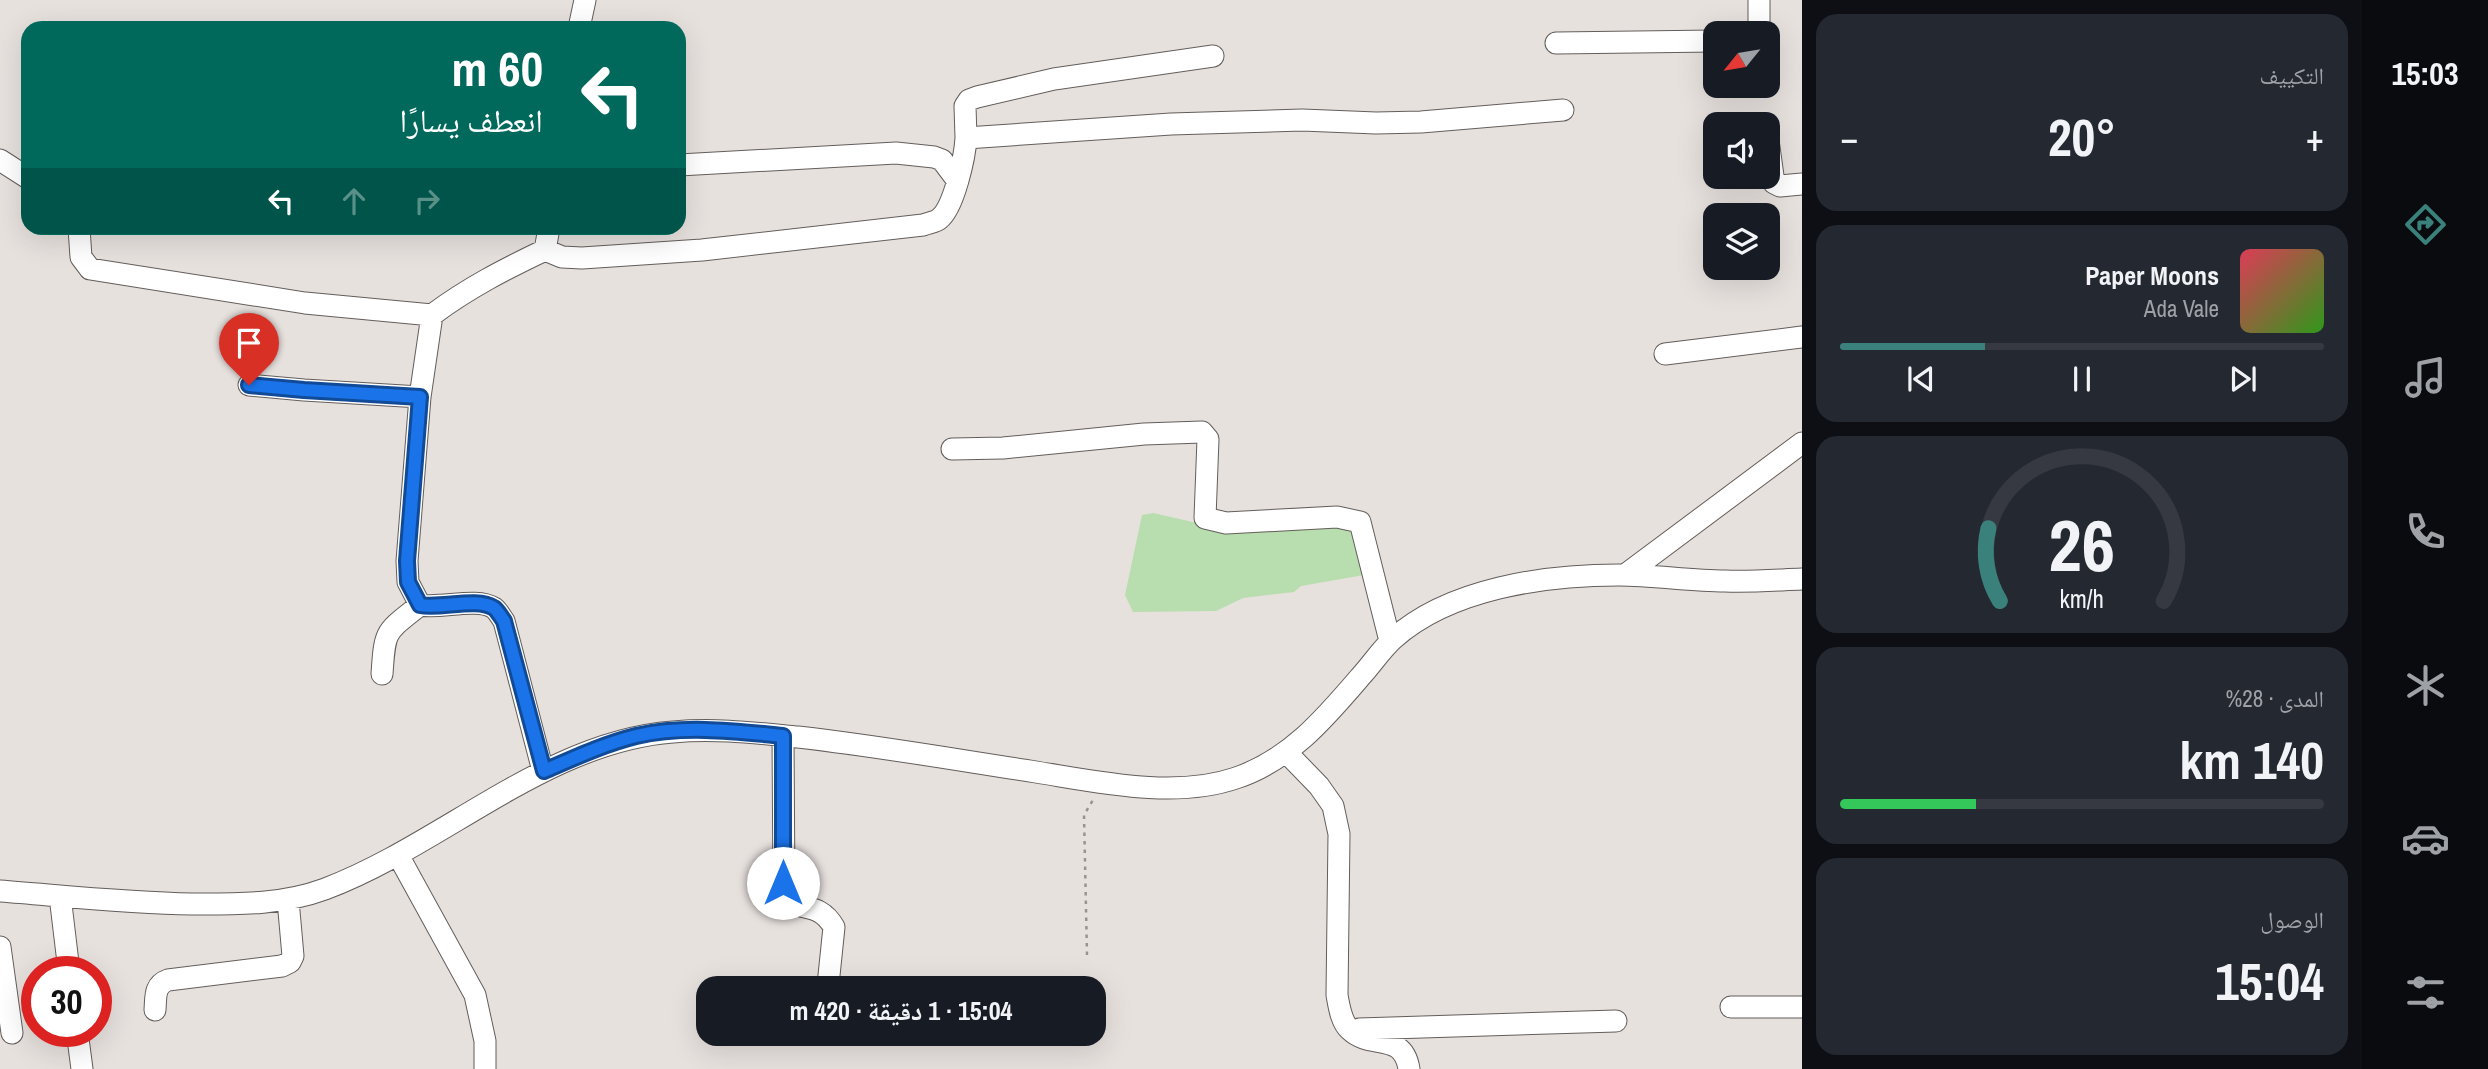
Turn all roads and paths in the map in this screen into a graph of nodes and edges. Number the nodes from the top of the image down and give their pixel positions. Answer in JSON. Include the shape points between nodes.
{"nodes":[{"id":1,"x":585,"y":0,"type":"edge"},
{"id":2,"x":1759,"y":0,"type":"edge"},
{"id":3,"x":580,"y":21,"type":"edge"},
{"id":4,"x":1759,"y":21,"type":"edge"},
{"id":5,"x":1703,"y":41,"type":"edge"},
{"id":6,"x":1556,"y":43,"type":"dead end"},
{"id":7,"x":1213,"y":56,"type":"dead end"},
{"id":8,"x":1563,"y":110,"type":"dead end"},
{"id":9,"x":967,"y":138,"type":"junction"},
{"id":10,"x":0,"y":160,"type":"edge"},
{"id":11,"x":686,"y":164,"type":"edge"},
{"id":12,"x":21,"y":174,"type":"edge"},
{"id":13,"x":957,"y":180,"type":"junction"},
{"id":14,"x":1802,"y":184,"type":"edge"},
{"id":15,"x":1780,"y":186,"type":"edge"},
{"id":16,"x":79,"y":235,"type":"edge"},
{"id":17,"x":548,"y":235,"type":"edge"},
{"id":18,"x":545,"y":250,"type":"junction"},
{"id":19,"x":432,"y":315,"type":"junction"},
{"id":20,"x":1802,"y":337,"type":"edge"},
{"id":21,"x":1665,"y":354,"type":"dead end"},
{"id":22,"x":249,"y":385,"type":"dead end"},
{"id":23,"x":420,"y":397,"type":"junction"},
{"id":24,"x":1802,"y":443,"type":"edge"},
{"id":25,"x":952,"y":450,"type":"dead end"},
{"id":26,"x":1625,"y":575,"type":"junction"},
{"id":27,"x":1802,"y":579,"type":"edge"},
{"id":28,"x":420,"y":605,"type":"junction"},
{"id":29,"x":1390,"y":641,"type":"junction"},
{"id":30,"x":382,"y":674,"type":"dead end"},
{"id":31,"x":783,"y":736,"type":"junction"},
{"id":32,"x":1287,"y":753,"type":"junction"},
{"id":33,"x":544,"y":771,"type":"junction"},
{"id":34,"x":1103,"y":783,"type":"junction"},
{"id":35,"x":398,"y":855,"type":"junction"},
{"id":36,"x":0,"y":891,"type":"edge"},
{"id":37,"x":60,"y":896,"type":"junction"},
{"id":38,"x":288,"y":900,"type":"junction"},
{"id":39,"x":0,"y":947,"type":"edge"},
{"id":40,"x":1087,"y":955,"type":"dead end"},
{"id":41,"x":67,"y":956,"type":"edge"},
{"id":42,"x":829,"y":976,"type":"edge"},
{"id":43,"x":1731,"y":1007,"type":"dead end"},
{"id":44,"x":1802,"y":1007,"type":"edge"},
{"id":45,"x":155,"y":1010,"type":"dead end"},
{"id":46,"x":1616,"y":1021,"type":"dead end"},
{"id":47,"x":1348,"y":1029,"type":"junction"},
{"id":48,"x":12,"y":1033,"type":"dead end"},
{"id":49,"x":79,"y":1047,"type":"edge"},
{"id":50,"x":82,"y":1069,"type":"edge"},
{"id":51,"x":485,"y":1069,"type":"edge"},
{"id":52,"x":1409,"y":1069,"type":"edge"}],
"edges":[{"from":1,"to":3,"type":"street"},
{"from":2,"to":4,"type":"street"},
{"from":5,"to":6,"type":"street"},
{"from":7,"to":9,"type":"street","via":[[1063,77],[977,97],[965,106]]},
{"from":8,"to":9,"type":"street","via":[[1421,122],[1319,119],[1171,124]]},
{"from":9,"to":13,"type":"street"},
{"from":10,"to":12,"type":"street"},
{"from":11,"to":13,"type":"street","via":[[896,153],[942,160]]},
{"from":13,"to":18,"type":"street","via":[[940,219],[923,225],[702,250],[582,258]]},
{"from":14,"to":15,"type":"street"},
{"from":16,"to":19,"type":"street","via":[[81,257],[90,268],[305,303]]},
{"from":17,"to":18,"type":"street"},
{"from":18,"to":19,"type":"street","via":[[492,275]]},
{"from":19,"to":23,"type":"street"},
{"from":20,"to":21,"type":"street"},
{"from":22,"to":23,"type":"street"},
{"from":23,"to":28,"type":"street","via":[[407,561],[408,582]]},
{"from":24,"to":26,"type":"street"},
{"from":25,"to":29,"type":"street","via":[[1202,432],[1208,439],[1205,518],[1227,523],[1337,517],[1360,522]]},
{"from":26,"to":27,"type":"street","via":[[1732,582]]},
{"from":26,"to":29,"type":"street","via":[[1541,579],[1454,601]]},
{"from":28,"to":30,"type":"street","via":[[388,633]]},
{"from":28,"to":33,"type":"street","via":[[483,604],[496,609],[504,621]]},
{"from":29,"to":32,"type":"street","via":[[1327,717]]},
{"from":31,"to":33,"type":"street","via":[[721,729],[636,736]]},
{"from":31,"to":34,"type":"street"},
{"from":31,"to":42,"type":"street","via":[[784,894],[793,904],[817,909],[834,927]]},
{"from":32,"to":34,"type":"street","via":[[1236,778],[1201,786]]},
{"from":32,"to":47,"type":"street","via":[[1333,806],[1339,834],[1337,995]]},
{"from":33,"to":35,"type":"street"},
{"from":34,"to":40,"type":"path","via":[[1084,815]]},
{"from":35,"to":38,"type":"street","via":[[357,876]]},
{"from":35,"to":51,"type":"street","via":[[475,995]]},
{"from":36,"to":37,"type":"street"},
{"from":37,"to":38,"type":"street","via":[[157,903]]},
{"from":37,"to":41,"type":"street"},
{"from":38,"to":45,"type":"street","via":[[290,962],[169,980],[157,989]]},
{"from":39,"to":48,"type":"street"},
{"from":43,"to":44,"type":"street"},
{"from":46,"to":47,"type":"street"},
{"from":47,"to":52,"type":"street","via":[[1396,1046],[1406,1055]]},
{"from":49,"to":50,"type":"street"}]}
